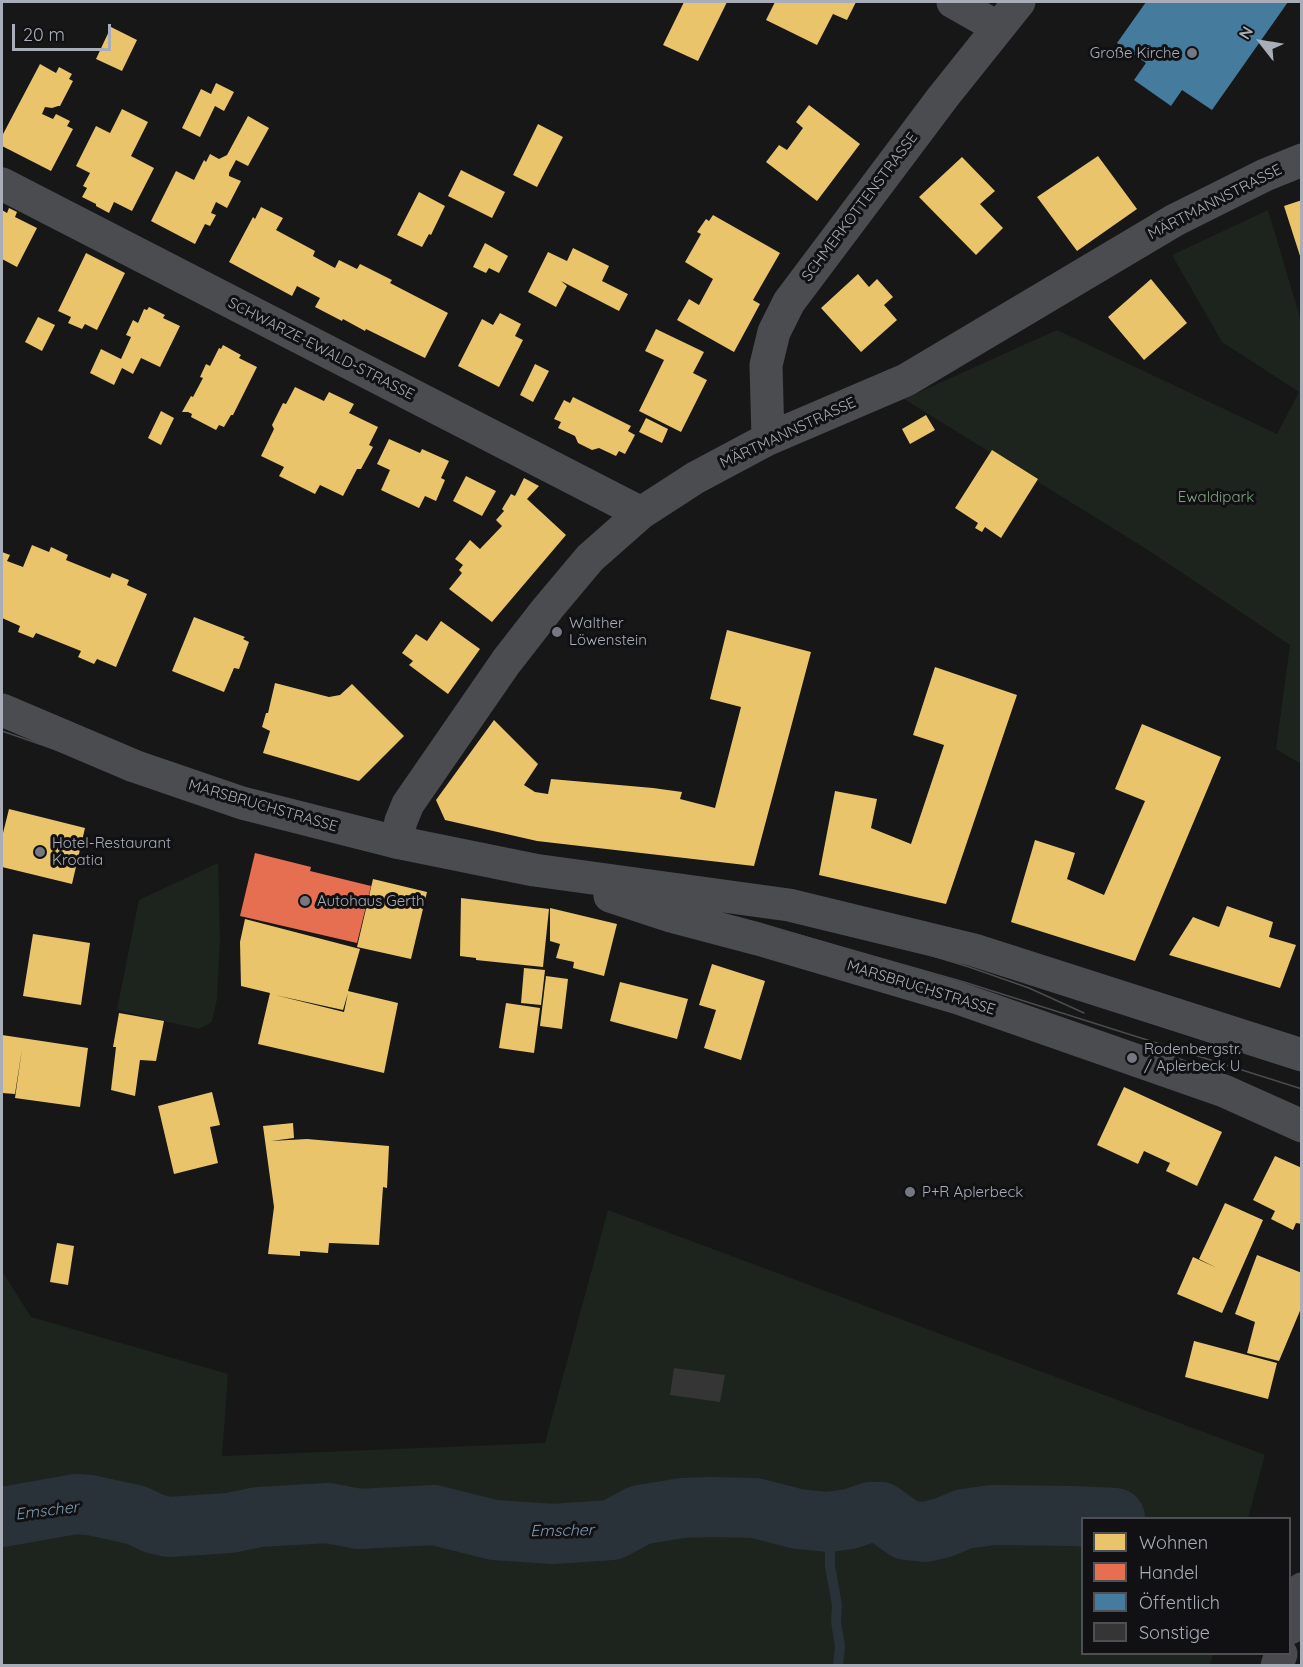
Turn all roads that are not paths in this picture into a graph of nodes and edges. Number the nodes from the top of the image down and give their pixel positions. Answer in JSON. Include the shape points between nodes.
{"nodes":[{"id":1,"x":953,"y":2,"type":"edge"},
{"id":2,"x":1019,"y":2,"type":"edge"},
{"id":3,"x":998,"y":27,"type":"junction"},
{"id":4,"x":1302,"y":160,"type":"edge"},
{"id":5,"x":2,"y":184,"type":"edge"},
{"id":6,"x":768,"y":439,"type":"junction"},
{"id":7,"x":641,"y":513,"type":"junction"},
{"id":8,"x":2,"y":710,"type":"edge"},
{"id":9,"x":396,"y":842,"type":"junction"},
{"id":10,"x":534,"y":870,"type":"junction"},
{"id":11,"x":1302,"y":1055,"type":"edge"},
{"id":12,"x":1302,"y":1126,"type":"edge"},
{"id":13,"x":1302,"y":1589,"type":"edge"},
{"id":14,"x":1291,"y":1625,"type":"edge"}],
"edges":[{"from":1,"to":3,"type":"street"},
{"from":2,"to":3,"type":"street","name":"SCHMERKOTTENSTRASSE"},
{"from":3,"to":6,"type":"street","name":"SCHMERKOTTENSTRASSE","via":[[789,302],[774,332],[766,365]]},
{"from":4,"to":6,"type":"street","name":"MÄRTMANNSTRASSE","via":[[1175,220],[906,380]]},
{"from":5,"to":7,"type":"street","name":"SCHWARZE-EWALD-STRASSE"},
{"from":6,"to":7,"type":"street","name":"MÄRTMANNSTRASSE","via":[[695,478]]},
{"from":7,"to":9,"type":"street","name":"MÄRTMANNSTRASSE","via":[[590,558],[506,662],[408,804]]},
{"from":8,"to":9,"type":"street","name":"MARSBRUCHSTRASSE","via":[[199,790]]},
{"from":9,"to":10,"type":"street","name":"MARSBRUCHSTRASSE"},
{"from":10,"to":11,"type":"street","name":"MARSBRUCHSTRASSE","via":[[789,905],[952,944]]},
{"from":10,"to":12,"type":"street","name":"MARSBRUCHSTRASSE","via":[[671,916],[958,998],[1224,1091]]},
{"from":13,"to":14,"type":"main road"}]}
